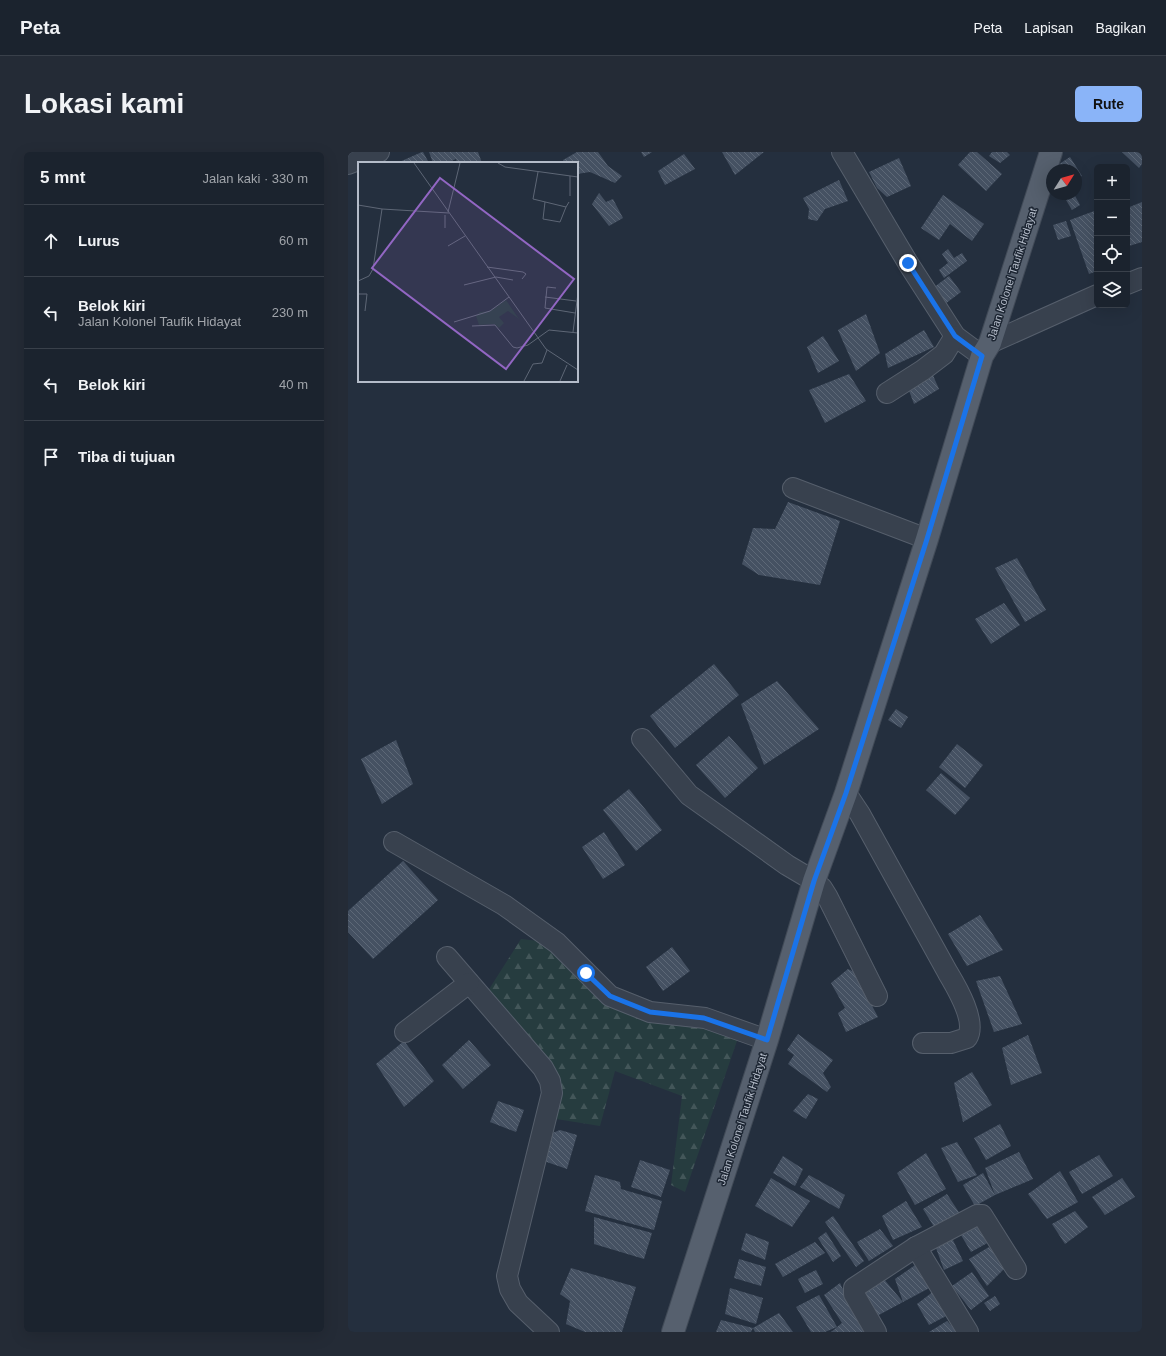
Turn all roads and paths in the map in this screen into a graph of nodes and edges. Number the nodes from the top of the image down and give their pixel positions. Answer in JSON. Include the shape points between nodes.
{"nodes":[{"id":1,"x":378,"y":152,"type":"edge"},
{"id":2,"x":842,"y":152,"type":"edge"},
{"id":3,"x":1051,"y":152,"type":"edge"},
{"id":4,"x":348,"y":164,"type":"edge"},
{"id":5,"x":1142,"y":278,"type":"edge"},
{"id":6,"x":1130,"y":283,"type":"edge"},
{"id":7,"x":1094,"y":296,"type":"edge"},
{"id":8,"x":955,"y":336,"type":"junction"},
{"id":9,"x":986,"y":349,"type":"junction"},
{"id":10,"x":887,"y":393,"type":"dead end"},
{"id":11,"x":793,"y":488,"type":"dead end"},
{"id":12,"x":927,"y":539,"type":"junction"},
{"id":13,"x":642,"y":739,"type":"dead end"},
{"id":14,"x":846,"y":793,"type":"junction"},
{"id":15,"x":394,"y":842,"type":"dead end"},
{"id":16,"x":814,"y":881,"type":"junction"},
{"id":17,"x":447,"y":957,"type":"dead end"},
{"id":18,"x":469,"y":982,"type":"junction"},
{"id":19,"x":877,"y":996,"type":"dead end"},
{"id":20,"x":405,"y":1032,"type":"dead end"},
{"id":21,"x":767,"y":1040,"type":"junction"},
{"id":22,"x":923,"y":1043,"type":"dead end"},
{"id":23,"x":916,"y":1247,"type":"junction"},
{"id":24,"x":1016,"y":1269,"type":"dead end"},
{"id":25,"x":549,"y":1332,"type":"edge"},
{"id":26,"x":674,"y":1332,"type":"edge"},
{"id":27,"x":876,"y":1332,"type":"edge"},
{"id":28,"x":968,"y":1332,"type":"edge"}],
"edges":[{"from":1,"to":4,"type":"street"},
{"from":2,"to":8,"type":"street"},
{"from":3,"to":9,"type":"main road","name":"Jalan Kolonel Taufik Hidayat"},
{"from":5,"to":6,"type":"street"},
{"from":7,"to":9,"type":"street"},
{"from":8,"to":9,"type":"street"},
{"from":8,"to":10,"type":"street","via":[[944,354]]},
{"from":9,"to":12,"type":"main road","name":"Jalan Kolonel Taufik Hidayat"},
{"from":11,"to":12,"type":"street"},
{"from":12,"to":14,"type":"main road","name":"Jalan Kolonel Taufik Hidayat"},
{"from":13,"to":16,"type":"street","via":[[690,795],[787,865]]},
{"from":14,"to":16,"type":"main road","name":"Jalan Kolonel Taufik Hidayat"},
{"from":14,"to":22,"type":"street","via":[[958,990],[967,1012],[971,1028],[967,1038],[951,1043]]},
{"from":15,"to":21,"type":"street","via":[[504,905],[557,944],[610,996],[650,1012],[704,1018]]},
{"from":16,"to":19,"type":"street","via":[[827,896]]},
{"from":16,"to":21,"type":"main road","name":"Jalan Kolonel Taufik Hidayat"},
{"from":17,"to":18,"type":"street"},
{"from":18,"to":20,"type":"street"},
{"from":18,"to":25,"type":"street","via":[[543,1068],[551,1084],[552,1093],[507,1276],[510,1289],[518,1303]]},
{"from":21,"to":26,"type":"main road","name":"Jalan Kolonel Taufik Hidayat"},
{"from":23,"to":24,"type":"street","via":[[980,1214]]},
{"from":23,"to":27,"type":"street","via":[[854,1288],[854,1294]]},
{"from":23,"to":28,"type":"street"}]}
